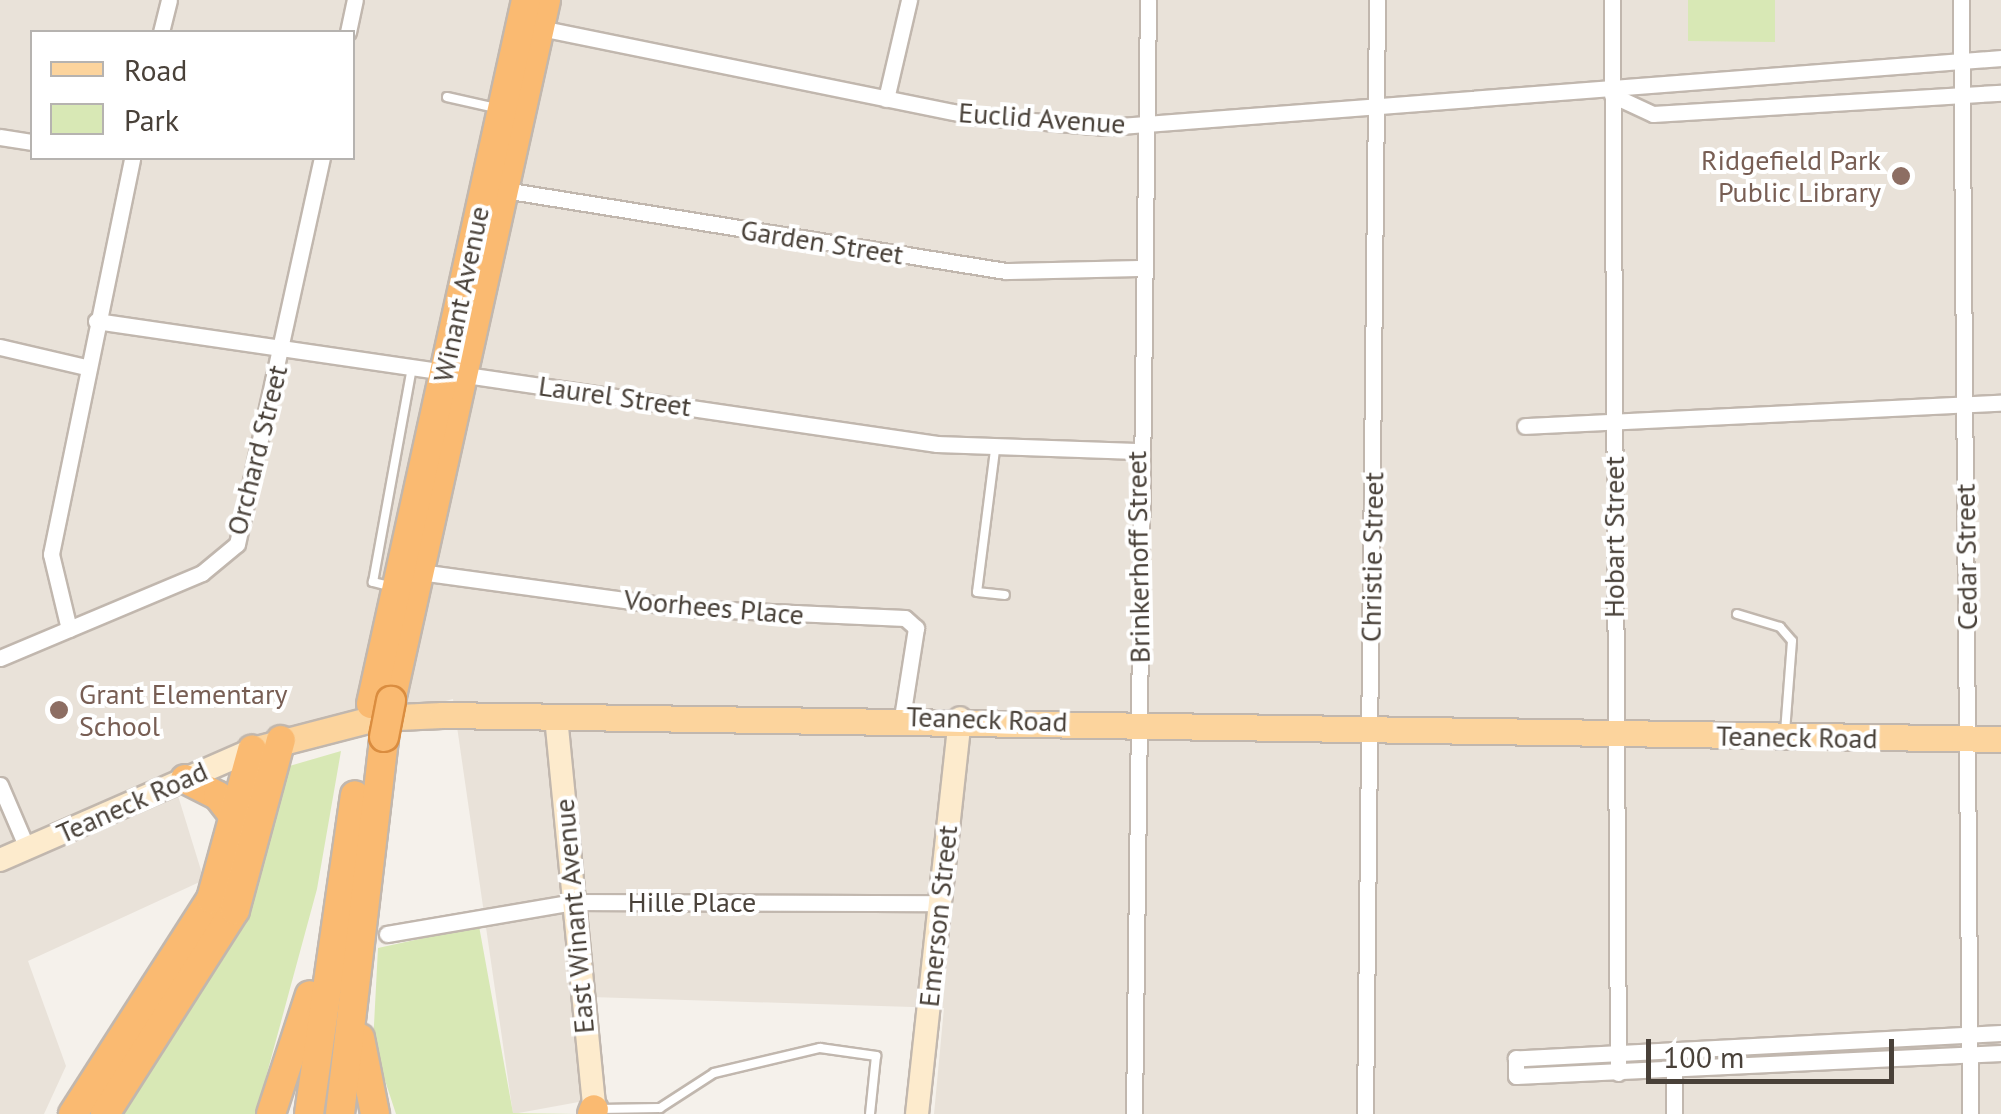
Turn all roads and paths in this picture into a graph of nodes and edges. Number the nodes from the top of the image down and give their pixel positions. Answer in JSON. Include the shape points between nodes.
{"nodes":[{"id":1,"x":169,"y":0,"type":"edge"},
{"id":2,"x":355,"y":0,"type":"edge"},
{"id":3,"x":526,"y":0,"type":"edge"},
{"id":4,"x":909,"y":0,"type":"edge"},
{"id":5,"x":1148,"y":0,"type":"edge"},
{"id":6,"x":1377,"y":0,"type":"edge"},
{"id":7,"x":1612,"y":0,"type":"edge"},
{"id":8,"x":1961,"y":0,"type":"edge"},
{"id":9,"x":543,"y":14,"type":"edge"},
{"id":10,"x":162,"y":30,"type":"edge"},
{"id":11,"x":348,"y":30,"type":"edge"},
{"id":12,"x":2001,"y":58,"type":"edge"},
{"id":13,"x":1961,"y":62,"type":"junction"},
{"id":14,"x":1834,"y":70,"type":"junction"},
{"id":15,"x":1736,"y":78,"type":"junction"},
{"id":16,"x":2001,"y":93,"type":"edge"},
{"id":17,"x":1612,"y":95,"type":"junction"},
{"id":18,"x":1961,"y":96,"type":"junction"},
{"id":19,"x":446,"y":97,"type":"dead end"},
{"id":20,"x":886,"y":99,"type":"junction"},
{"id":21,"x":1834,"y":103,"type":"junction"},
{"id":22,"x":1377,"y":105,"type":"junction"},
{"id":23,"x":502,"y":109,"type":"junction"},
{"id":24,"x":1736,"y":109,"type":"junction"},
{"id":25,"x":1148,"y":125,"type":"junction"},
{"id":26,"x":0,"y":137,"type":"edge"},
{"id":27,"x":30,"y":142,"type":"edge"},
{"id":28,"x":131,"y":160,"type":"edge"},
{"id":29,"x":322,"y":160,"type":"edge"},
{"id":30,"x":504,"y":190,"type":"junction"},
{"id":31,"x":1142,"y":268,"type":"junction"},
{"id":32,"x":96,"y":321,"type":"junction"},
{"id":33,"x":0,"y":347,"type":"edge"},
{"id":34,"x":282,"y":348,"type":"junction"},
{"id":35,"x":86,"y":367,"type":"junction"},
{"id":36,"x":412,"y":367,"type":"junction"},
{"id":37,"x":453,"y":373,"type":"junction"},
{"id":38,"x":2001,"y":403,"type":"edge"},
{"id":39,"x":1964,"y":404,"type":"junction"},
{"id":40,"x":1614,"y":420,"type":"junction"},
{"id":41,"x":1524,"y":426,"type":"dead end"},
{"id":42,"x":414,"y":443,"type":"junction"},
{"id":43,"x":995,"y":450,"type":"junction"},
{"id":44,"x":1136,"y":452,"type":"junction"},
{"id":45,"x":408,"y":579,"type":"junction"},
{"id":46,"x":1005,"y":595,"type":"dead end"},
{"id":47,"x":1737,"y":614,"type":"dead end"},
{"id":48,"x":69,"y":629,"type":"junction"},
{"id":49,"x":0,"y":658,"type":"edge"},
{"id":50,"x":556,"y":717,"type":"junction"},
{"id":51,"x":902,"y":717,"type":"junction"},
{"id":52,"x":960,"y":718,"type":"junction"},
{"id":53,"x":1140,"y":724,"type":"junction"},
{"id":54,"x":1370,"y":730,"type":"junction"},
{"id":55,"x":1614,"y":734,"type":"junction"},
{"id":56,"x":1785,"y":736,"type":"junction"},
{"id":57,"x":374,"y":738,"type":"junction"},
{"id":58,"x":1968,"y":739,"type":"junction"},
{"id":59,"x":2001,"y":739,"type":"edge"},
{"id":60,"x":280,"y":740,"type":"junction"},
{"id":61,"x":252,"y":750,"type":"junction"},
{"id":62,"x":185,"y":778,"type":"junction"},
{"id":63,"x":0,"y":784,"type":"edge"},
{"id":64,"x":236,"y":820,"type":"junction"},
{"id":65,"x":27,"y":848,"type":"junction"},
{"id":66,"x":0,"y":860,"type":"edge"},
{"id":67,"x":574,"y":902,"type":"junction"},
{"id":68,"x":940,"y":903,"type":"junction"},
{"id":69,"x":330,"y":932,"type":"junction"},
{"id":70,"x":387,"y":934,"type":"dead end"},
{"id":71,"x":353,"y":957,"type":"junction"},
{"id":72,"x":2001,"y":1033,"type":"edge"},
{"id":73,"x":1971,"y":1035,"type":"junction"},
{"id":74,"x":1852,"y":1042,"type":"junction"},
{"id":75,"x":1674,"y":1053,"type":"junction"},
{"id":76,"x":1618,"y":1054,"type":"junction"},
{"id":77,"x":2001,"y":1054,"type":"edge"},
{"id":78,"x":1970,"y":1055,"type":"junction"},
{"id":79,"x":1853,"y":1062,"type":"junction"},
{"id":80,"x":1674,"y":1072,"type":"junction"},
{"id":81,"x":1618,"y":1073,"type":"junction"},
{"id":82,"x":663,"y":1111,"type":"edge"},
{"id":83,"x":594,"y":1112,"type":"edge"},
{"id":84,"x":73,"y":1114,"type":"edge"},
{"id":85,"x":104,"y":1114,"type":"edge"},
{"id":86,"x":271,"y":1114,"type":"edge"},
{"id":87,"x":309,"y":1114,"type":"edge"},
{"id":88,"x":340,"y":1114,"type":"edge"},
{"id":89,"x":374,"y":1114,"type":"edge"},
{"id":90,"x":870,"y":1114,"type":"edge"},
{"id":91,"x":917,"y":1114,"type":"edge"},
{"id":92,"x":1134,"y":1114,"type":"edge"},
{"id":93,"x":1366,"y":1114,"type":"edge"},
{"id":94,"x":1674,"y":1114,"type":"edge"},
{"id":95,"x":1970,"y":1114,"type":"edge"}],
"edges":[{"from":1,"to":10,"type":"street"},
{"from":2,"to":11,"type":"street"},
{"from":3,"to":23,"type":"highway","name":"Winant Avenue"},
{"from":4,"to":20,"type":"street"},
{"from":5,"to":25,"type":"street","name":"Brinkerhoff Street"},
{"from":6,"to":22,"type":"street","name":"Christie Street"},
{"from":7,"to":17,"type":"street","name":"Hobart Street"},
{"from":8,"to":13,"type":"street","name":"Cedar Street"},
{"from":9,"to":20,"type":"street","name":"Euclid Avenue"},
{"from":9,"to":30,"type":"highway","name":"Winant Avenue"},
{"from":12,"to":13,"type":"street","name":"Euclid Avenue"},
{"from":13,"to":14,"type":"street","name":"Euclid Avenue"},
{"from":13,"to":18,"type":"street","name":"Cedar Street"},
{"from":14,"to":15,"type":"street","name":"Euclid Avenue"},
{"from":14,"to":21,"type":"street"},
{"from":15,"to":17,"type":"street","name":"Euclid Avenue"},
{"from":15,"to":24,"type":"street"},
{"from":16,"to":18,"type":"street","name":"Euclid Avenue"},
{"from":17,"to":22,"type":"street","name":"Euclid Avenue"},
{"from":17,"to":24,"type":"street","name":"Euclid Avenue","via":[[1653,114]]},
{"from":17,"to":40,"type":"street","name":"Hobart Street"},
{"from":18,"to":21,"type":"street","name":"Euclid Avenue"},
{"from":18,"to":39,"type":"street","name":"Cedar Street"},
{"from":19,"to":23,"type":"lane"},
{"from":20,"to":25,"type":"street","name":"Euclid Avenue","via":[[971,116]]},
{"from":21,"to":24,"type":"street","name":"Euclid Avenue"},
{"from":22,"to":25,"type":"street","name":"Euclid Avenue"},
{"from":22,"to":54,"type":"street","name":"Christie Street"},
{"from":23,"to":37,"type":"highway","name":"Winant Avenue"},
{"from":25,"to":31,"type":"street","name":"Brinkerhoff Street"},
{"from":26,"to":27,"type":"street"},
{"from":28,"to":32,"type":"street"},
{"from":29,"to":34,"type":"street","name":"Orchard Street"},
{"from":30,"to":31,"type":"street","name":"Garden Street","via":[[1006,271]]},
{"from":30,"to":37,"type":"highway","name":"Winant Avenue"},
{"from":31,"to":44,"type":"street","name":"Brinkerhoff Street"},
{"from":32,"to":34,"type":"street","name":"Laurel Street"},
{"from":32,"to":35,"type":"street"},
{"from":33,"to":35,"type":"street"},
{"from":34,"to":36,"type":"street","name":"Laurel Street"},
{"from":34,"to":48,"type":"street","name":"Orchard Street","via":[[236,544],[212,568]]},
{"from":35,"to":48,"type":"street","via":[[51,554]]},
{"from":36,"to":37,"type":"street","name":"Laurel Street"},
{"from":36,"to":42,"type":"lane"},
{"from":37,"to":42,"type":"highway","name":"Winant Avenue"},
{"from":37,"to":43,"type":"street","name":"Laurel Street"},
{"from":37,"to":45,"type":"highway","name":"Winant Avenue"},
{"from":38,"to":39,"type":"street"},
{"from":39,"to":40,"type":"street"},
{"from":39,"to":58,"type":"street","name":"Cedar Street"},
{"from":40,"to":41,"type":"street"},
{"from":40,"to":55,"type":"street","name":"Hobart Street"},
{"from":42,"to":45,"type":"highway","name":"Winant Avenue","via":[[407,479]]},
{"from":43,"to":44,"type":"street","name":"Laurel Street"},
{"from":43,"to":46,"type":"lane","via":[[977,592]]},
{"from":44,"to":53,"type":"street","name":"Brinkerhoff Street"},
{"from":45,"to":51,"type":"street","name":"Voorhees Place","via":[[683,608],[905,618],[916,628]]},
{"from":45,"to":57,"type":"highway"},
{"from":47,"to":56,"type":"lane","via":[[1780,627],[1792,642]]},
{"from":48,"to":49,"type":"street","name":"Orchard Street"},
{"from":50,"to":51,"type":"main road","name":"Teaneck Road"},
{"from":50,"to":60,"type":"main road","name":"Teaneck Road","via":[[376,718]]},
{"from":50,"to":67,"type":"main road","name":"East Winant Avenue"},
{"from":51,"to":52,"type":"main road","name":"Teaneck Road"},
{"from":52,"to":53,"type":"main road","name":"Teaneck Road"},
{"from":52,"to":68,"type":"main road","name":"Emerson Street"},
{"from":53,"to":54,"type":"main road","name":"Teaneck Road"},
{"from":53,"to":92,"type":"street","name":"Brinkerhoff Street"},
{"from":54,"to":55,"type":"main road","name":"Teaneck Road"},
{"from":54,"to":93,"type":"street","name":"Christie Street"},
{"from":55,"to":56,"type":"main road","name":"Teaneck Road"},
{"from":55,"to":76,"type":"street","name":"Hobart Street"},
{"from":56,"to":58,"type":"main road","name":"Teaneck Road"},
{"from":57,"to":69,"type":"highway"},
{"from":57,"to":71,"type":"highway"},
{"from":58,"to":59,"type":"main road","name":"Teaneck Road"},
{"from":58,"to":73,"type":"street","name":"Cedar Street"},
{"from":60,"to":61,"type":"main road","name":"Teaneck Road"},
{"from":60,"to":85,"type":"highway","via":[[235,910]]},
{"from":61,"to":62,"type":"main road","name":"Teaneck Road"},
{"from":61,"to":64,"type":"highway"},
{"from":62,"to":64,"type":"highway"},
{"from":62,"to":65,"type":"main road","name":"Teaneck Road"},
{"from":63,"to":65,"type":"street"},
{"from":64,"to":84,"type":"highway","via":[[204,914]]},
{"from":65,"to":66,"type":"main road","name":"Teaneck Road"},
{"from":67,"to":68,"type":"street","name":"Hille Place"},
{"from":67,"to":70,"type":"street","name":"Hille Place"},
{"from":67,"to":83,"type":"main road","name":"East Winant Avenue"},
{"from":68,"to":91,"type":"main road","name":"Emerson Street"},
{"from":69,"to":86,"type":"highway"},
{"from":69,"to":87,"type":"highway"},
{"from":71,"to":88,"type":"highway"},
{"from":71,"to":89,"type":"highway"},
{"from":72,"to":73,"type":"street"},
{"from":73,"to":74,"type":"street"},
{"from":73,"to":78,"type":"street","name":"Cedar Street"},
{"from":74,"to":75,"type":"street"},
{"from":74,"to":79,"type":"street"},
{"from":75,"to":76,"type":"street"},
{"from":75,"to":80,"type":"street"},
{"from":76,"to":81,"type":"street","name":"Hobart Street"},
{"from":76,"to":81,"type":"street","via":[[1516,1058],[1516,1076]]},
{"from":77,"to":78,"type":"street"},
{"from":78,"to":79,"type":"street"},
{"from":78,"to":95,"type":"street","name":"Cedar Street"},
{"from":79,"to":80,"type":"street"},
{"from":80,"to":81,"type":"street"},
{"from":80,"to":94,"type":"street"},
{"from":82,"to":83,"type":"lane"},
{"from":82,"to":90,"type":"lane","via":[[714,1074],[820,1048],[876,1056]]}]}
